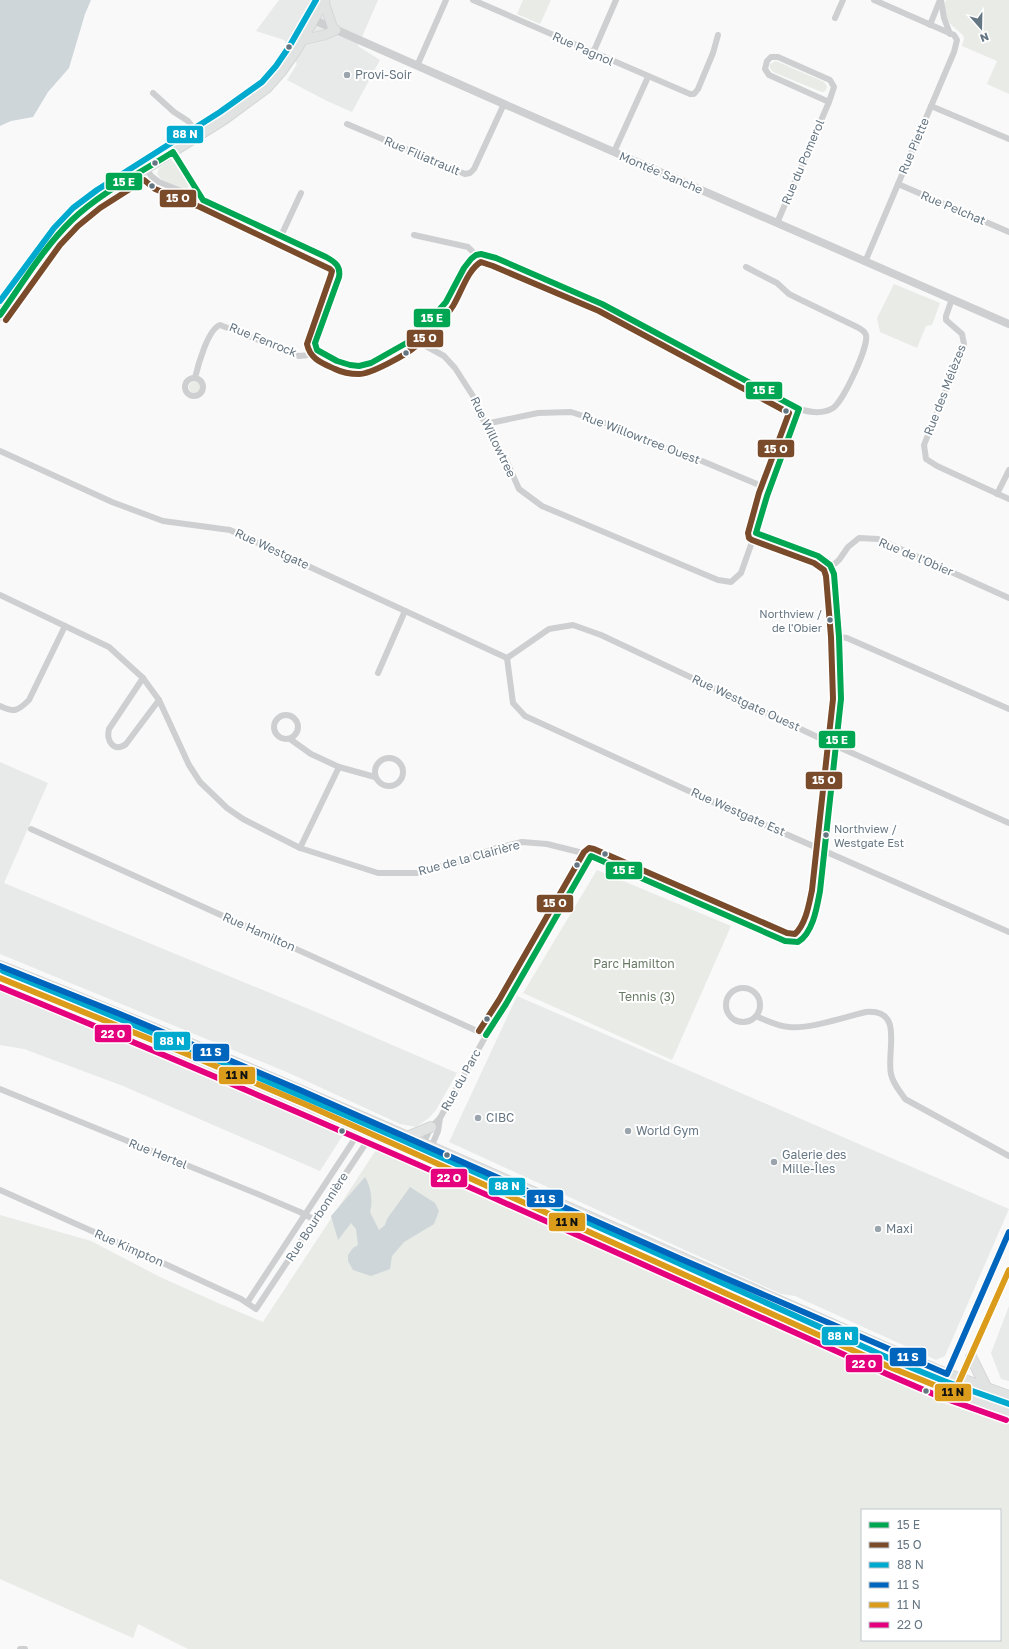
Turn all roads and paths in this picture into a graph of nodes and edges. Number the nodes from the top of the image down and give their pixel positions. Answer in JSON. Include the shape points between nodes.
{"nodes":[{"id":1,"x":446,"y":0,"type":"edge"},
{"id":2,"x":473,"y":0,"type":"edge"},
{"id":3,"x":616,"y":0,"type":"edge"},
{"id":4,"x":843,"y":0,"type":"edge"},
{"id":5,"x":874,"y":0,"type":"edge"},
{"id":6,"x":941,"y":0,"type":"edge"},
{"id":7,"x":324,"y":1,"type":"edge"},
{"id":8,"x":835,"y":18,"type":"dead end"},
{"id":9,"x":314,"y":20,"type":"junction"},
{"id":10,"x":930,"y":25,"type":"junction"},
{"id":11,"x":335,"y":30,"type":"junction"},
{"id":12,"x":950,"y":34,"type":"junction"},
{"id":13,"x":718,"y":35,"type":"dead end"},
{"id":14,"x":302,"y":40,"type":"junction"},
{"id":15,"x":593,"y":53,"type":"junction"},
{"id":16,"x":417,"y":66,"type":"junction"},
{"id":17,"x":648,"y":77,"type":"junction"},
{"id":18,"x":153,"y":93,"type":"dead end"},
{"id":19,"x":829,"y":102,"type":"junction"},
{"id":20,"x":504,"y":104,"type":"junction"},
{"id":21,"x":931,"y":106,"type":"junction"},
{"id":22,"x":348,"y":124,"type":"dead end"},
{"id":23,"x":200,"y":135,"type":"junction"},
{"id":24,"x":1009,"y":139,"type":"edge"},
{"id":25,"x":173,"y":152,"type":"junction"},
{"id":26,"x":614,"y":152,"type":"junction"},
{"id":27,"x":146,"y":169,"type":"junction"},
{"id":28,"x":898,"y":184,"type":"junction"},
{"id":29,"x":301,"y":193,"type":"dead end"},
{"id":30,"x":203,"y":200,"type":"junction"},
{"id":31,"x":777,"y":223,"type":"junction"},
{"id":32,"x":1009,"y":232,"type":"edge"},
{"id":33,"x":414,"y":235,"type":"dead end"},
{"id":34,"x":281,"y":236,"type":"junction"},
{"id":35,"x":476,"y":255,"type":"junction"},
{"id":36,"x":865,"y":262,"type":"junction"},
{"id":37,"x":746,"y":267,"type":"dead end"},
{"id":38,"x":952,"y":299,"type":"junction"},
{"id":39,"x":0,"y":315,"type":"edge"},
{"id":40,"x":1009,"y":324,"type":"edge"},
{"id":41,"x":413,"y":339,"type":"junction"},
{"id":42,"x":317,"y":350,"type":"junction"},
{"id":43,"x":195,"y":378,"type":"dead end"},
{"id":44,"x":798,"y":409,"type":"junction"},
{"id":45,"x":485,"y":424,"type":"junction"},
{"id":46,"x":0,"y":451,"type":"edge"},
{"id":47,"x":1009,"y":470,"type":"edge"},
{"id":48,"x":769,"y":489,"type":"junction"},
{"id":49,"x":997,"y":494,"type":"junction"},
{"id":50,"x":1009,"y":500,"type":"edge"},
{"id":51,"x":756,"y":533,"type":"junction"},
{"id":52,"x":832,"y":567,"type":"junction"},
{"id":53,"x":0,"y":595,"type":"edge"},
{"id":54,"x":1009,"y":598,"type":"edge"},
{"id":55,"x":405,"y":611,"type":"junction"},
{"id":56,"x":65,"y":626,"type":"junction"},
{"id":57,"x":839,"y":637,"type":"junction"},
{"id":58,"x":507,"y":658,"type":"junction"},
{"id":59,"x":378,"y":672,"type":"dead end"},
{"id":60,"x":144,"y":678,"type":"junction"},
{"id":61,"x":159,"y":700,"type":"junction"},
{"id":62,"x":0,"y":706,"type":"edge"},
{"id":63,"x":1009,"y":709,"type":"edge"},
{"id":64,"x":290,"y":739,"type":"junction"},
{"id":65,"x":836,"y":745,"type":"junction"},
{"id":66,"x":339,"y":767,"type":"junction"},
{"id":67,"x":375,"y":777,"type":"junction"},
{"id":68,"x":1009,"y":823,"type":"edge"},
{"id":69,"x":31,"y":829,"type":"dead end"},
{"id":70,"x":300,"y":848,"type":"junction"},
{"id":71,"x":825,"y":850,"type":"junction"},
{"id":72,"x":591,"y":856,"type":"junction"},
{"id":73,"x":1009,"y":932,"type":"edge"},
{"id":74,"x":0,"y":966,"type":"edge"},
{"id":75,"x":0,"y":978,"type":"edge"},
{"id":76,"x":756,"y":1016,"type":"junction"},
{"id":77,"x":486,"y":1035,"type":"junction"},
{"id":78,"x":0,"y":1090,"type":"edge"},
{"id":79,"x":364,"y":1118,"type":"junction"},
{"id":80,"x":440,"y":1118,"type":"junction"},
{"id":81,"x":376,"y":1123,"type":"junction"},
{"id":82,"x":431,"y":1127,"type":"junction"},
{"id":83,"x":359,"y":1129,"type":"junction"},
{"id":84,"x":371,"y":1134,"type":"junction"},
{"id":85,"x":407,"y":1137,"type":"junction"},
{"id":86,"x":427,"y":1146,"type":"junction"},
{"id":87,"x":422,"y":1157,"type":"junction"},
{"id":88,"x":1008,"y":1157,"type":"edge"},
{"id":89,"x":0,"y":1190,"type":"edge"},
{"id":90,"x":305,"y":1214,"type":"junction"},
{"id":91,"x":315,"y":1220,"type":"junction"},
{"id":92,"x":1009,"y":1232,"type":"edge"},
{"id":93,"x":1009,"y":1270,"type":"edge"},
{"id":94,"x":247,"y":1303,"type":"junction"},
{"id":95,"x":256,"y":1309,"type":"joint"},
{"id":96,"x":971,"y":1357,"type":"junction"},
{"id":97,"x":947,"y":1374,"type":"junction"},
{"id":98,"x":960,"y":1379,"type":"junction"},
{"id":99,"x":941,"y":1388,"type":"junction"},
{"id":100,"x":987,"y":1389,"type":"junction"},
{"id":101,"x":954,"y":1393,"type":"junction"},
{"id":102,"x":1009,"y":1396,"type":"edge"},
{"id":103,"x":1009,"y":1412,"type":"edge"},
{"id":104,"x":20,"y":1649,"type":"edge"},
{"id":105,"x":25,"y":1649,"type":"edge"}],
"edges":[{"from":1,"to":16,"type":"street"},
{"from":2,"to":15,"type":"street","name":"Rue Pagnol"},
{"from":3,"to":15,"type":"street"},
{"from":4,"to":8,"type":"street"},
{"from":5,"to":10,"type":"street"},
{"from":6,"to":10,"type":"street","name":"Rue Piette"},
{"from":6,"to":12,"type":"street","name":"Rue Piette"},
{"from":7,"to":9,"type":"main road"},
{"from":7,"to":11,"type":"main road"},
{"from":9,"to":11,"type":"street","name":"Montée Sanche"},
{"from":9,"to":14,"type":"main road"},
{"from":10,"to":12,"type":"street"},
{"from":11,"to":14,"type":"main road"},
{"from":11,"to":16,"type":"street","name":"Montée Sanche"},
{"from":12,"to":21,"type":"street","name":"Rue Piette","via":[[956,37],[957,44]]},
{"from":13,"to":17,"type":"street","name":"Rue Pagnol","via":[[706,71],[694,94],[687,94]]},
{"from":14,"to":23,"type":"main road","via":[[282,71],[267,88]]},
{"from":15,"to":17,"type":"street","name":"Rue Pagnol"},
{"from":16,"to":20,"type":"street","name":"Montée Sanche"},
{"from":17,"to":26,"type":"street"},
{"from":18,"to":23,"type":"street","via":[[188,121]]},
{"from":19,"to":19,"type":"street","name":"Rue du Pomerol","via":[[834,87],[830,80],[778,56],[766,61],[765,69],[769,75]]},
{"from":19,"to":31,"type":"street","name":"Rue du Pomerol"},
{"from":20,"to":22,"type":"street","name":"Rue Filiatrault","via":[[474,169],[465,174]]},
{"from":20,"to":26,"type":"street","name":"Montée Sanche"},
{"from":21,"to":24,"type":"street"},
{"from":21,"to":28,"type":"street","name":"Rue Piette"},
{"from":23,"to":25,"type":"main road"},
{"from":25,"to":27,"type":"main road"},
{"from":25,"to":30,"type":"street"},
{"from":26,"to":31,"type":"street","name":"Montée Sanche"},
{"from":27,"to":30,"type":"street","via":[[157,181]]},
{"from":27,"to":39,"type":"main road","via":[[95,201],[72,220],[54,240]]},
{"from":28,"to":32,"type":"street","name":"Rue Pelchat"},
{"from":28,"to":36,"type":"street","name":"Rue Piette"},
{"from":29,"to":34,"type":"street"},
{"from":30,"to":34,"type":"street"},
{"from":31,"to":36,"type":"street","name":"Montée Sanche"},
{"from":33,"to":35,"type":"street","via":[[468,247]]},
{"from":34,"to":42,"type":"street","via":[[332,260],[340,271],[315,343]]},
{"from":35,"to":41,"type":"street","via":[[464,268],[442,307]]},
{"from":35,"to":44,"type":"street","via":[[496,258],[602,304]]},
{"from":36,"to":38,"type":"street","name":"Montée Sanche"},
{"from":37,"to":44,"type":"street","via":[[776,283],[803,302],[860,328],[866,335],[860,360],[839,403],[823,412]]},
{"from":38,"to":40,"type":"street","name":"Montée Sanche"},
{"from":38,"to":49,"type":"street","name":"Rue des Mélèzes","via":[[946,320],[962,334],[964,344],[924,445],[926,459]]},
{"from":41,"to":42,"type":"street","via":[[371,363],[359,366],[336,361]]},
{"from":41,"to":45,"type":"street","name":"Rue Willowtree","via":[[444,356],[452,364],[473,396]]},
{"from":42,"to":43,"type":"street","name":"Rue Fenrock","via":[[299,356],[220,324],[212,332]]},
{"from":44,"to":48,"type":"street","name":"Rue Willowtree"},
{"from":45,"to":48,"type":"street","name":"Rue Willowtree Ouest","via":[[538,413],[571,412],[611,424],[645,441]]},
{"from":45,"to":51,"type":"street","name":"Rue Willowtree","via":[[519,489],[542,506],[718,580],[731,582],[740,573]]},
{"from":46,"to":55,"type":"street","name":"Rue Westgate","via":[[112,502],[163,521],[230,530]]},
{"from":47,"to":49,"type":"street"},
{"from":48,"to":51,"type":"street","name":"Rue Willowtree"},
{"from":49,"to":50,"type":"street","name":"Rue des Mélèzes"},
{"from":51,"to":52,"type":"street","via":[[814,554]]},
{"from":52,"to":54,"type":"street","name":"Rue de l'Obier","via":[[859,538],[878,539]]},
{"from":52,"to":57,"type":"street"},
{"from":53,"to":56,"type":"street","name":"Rue de la Clairière"},
{"from":55,"to":58,"type":"street","name":"Rue Westgate"},
{"from":55,"to":59,"type":"street"},
{"from":56,"to":60,"type":"street","name":"Rue de la Clairière","via":[[109,647]]},
{"from":56,"to":62,"type":"street","via":[[29,700],[20,709],[12,710]]},
{"from":57,"to":63,"type":"street","via":[[847,638]]},
{"from":57,"to":65,"type":"street","via":[[842,691]]},
{"from":58,"to":65,"type":"street","name":"Rue Westgate Ouest","via":[[549,629],[573,626],[601,635]]},
{"from":58,"to":71,"type":"street","name":"Rue Westgate Est","via":[[513,703],[525,716]]},
{"from":60,"to":61,"type":"street","name":"Rue de la Clairière"},
{"from":60,"to":61,"type":"street","via":[[109,729],[107,736],[110,743],[116,747],[126,744]]},
{"from":61,"to":70,"type":"street","name":"Rue de la Clairière","via":[[189,765],[200,782],[227,808],[243,819]]},
{"from":64,"to":64,"type":"street","via":[[296,734],[297,723],[293,717],[282,715],[274,722],[274,733],[280,738]]},
{"from":64,"to":66,"type":"street","via":[[311,754]]},
{"from":65,"to":68,"type":"street","name":"Rue Westgate Ouest"},
{"from":65,"to":71,"type":"street"},
{"from":66,"to":67,"type":"street"},
{"from":66,"to":70,"type":"street"},
{"from":67,"to":67,"type":"street","via":[[382,785],[393,786],[402,778],[402,767],[395,759],[384,758],[376,766]]},
{"from":69,"to":77,"type":"street","name":"Rue Hamilton"},
{"from":70,"to":72,"type":"street","name":"Rue de la Clairière","via":[[378,873],[417,873],[522,842],[561,847]]},
{"from":71,"to":72,"type":"street","name":"Rue de la Clairière","via":[[815,909],[804,938],[795,943],[785,941]]},
{"from":71,"to":73,"type":"street","name":"Rue Westgate Est"},
{"from":72,"to":77,"type":"street","name":"Rue du Parc"},
{"from":74,"to":79,"type":"main road"},
{"from":75,"to":83,"type":"main road","via":[[205,1062]]},
{"from":76,"to":76,"type":"street","via":[[760,1002],[755,993],[744,988],[730,992],[725,1007],[731,1018],[746,1022]]},
{"from":76,"to":88,"type":"street","via":[[789,1027],[866,1012],[876,1011],[883,1014],[889,1020],[891,1030],[891,1076],[905,1099]]},
{"from":77,"to":80,"type":"street","name":"Rue du Parc"},
{"from":78,"to":90,"type":"street","name":"Rue Hertel"},
{"from":79,"to":81,"type":"main road"},
{"from":79,"to":83,"type":"street","name":"Rue Bourbonnière"},
{"from":80,"to":82,"type":"street","name":"Rue du Parc"},
{"from":80,"to":86,"type":"street","name":"Rue du Parc","via":[[438,1132]]},
{"from":81,"to":84,"type":"street","name":"Rue Bourbonnière"},
{"from":81,"to":85,"type":"main road"},
{"from":82,"to":85,"type":"main road"},
{"from":82,"to":86,"type":"street","name":"Rue du Parc"},
{"from":83,"to":84,"type":"main road"},
{"from":83,"to":90,"type":"street","name":"Rue Bourbonnière"},
{"from":84,"to":87,"type":"main road"},
{"from":84,"to":91,"type":"street","name":"Rue Bourbonnière"},
{"from":85,"to":86,"type":"main road"},
{"from":86,"to":87,"type":"street","name":"Rue du Parc"},
{"from":86,"to":97,"type":"main road"},
{"from":87,"to":99,"type":"main road"},
{"from":89,"to":94,"type":"street","name":"Rue Kimpton"},
{"from":90,"to":91,"type":"street","name":"Rue Hertel"},
{"from":90,"to":94,"type":"street","name":"Rue Bourbonnière"},
{"from":91,"to":95,"type":"street","name":"Rue Bourbonnière"},
{"from":92,"to":97,"type":"street"},
{"from":93,"to":96,"type":"street"},
{"from":94,"to":95,"type":"street","name":"Rue Kimpton"},
{"from":96,"to":98,"type":"street"},
{"from":96,"to":100,"type":"main road"},
{"from":97,"to":98,"type":"main road"},
{"from":97,"to":99,"type":"street"},
{"from":98,"to":100,"type":"main road"},
{"from":98,"to":101,"type":"street"},
{"from":99,"to":101,"type":"main road"},
{"from":100,"to":102,"type":"main road"},
{"from":101,"to":103,"type":"main road"},
{"from":104,"to":105,"type":"street"}]}
